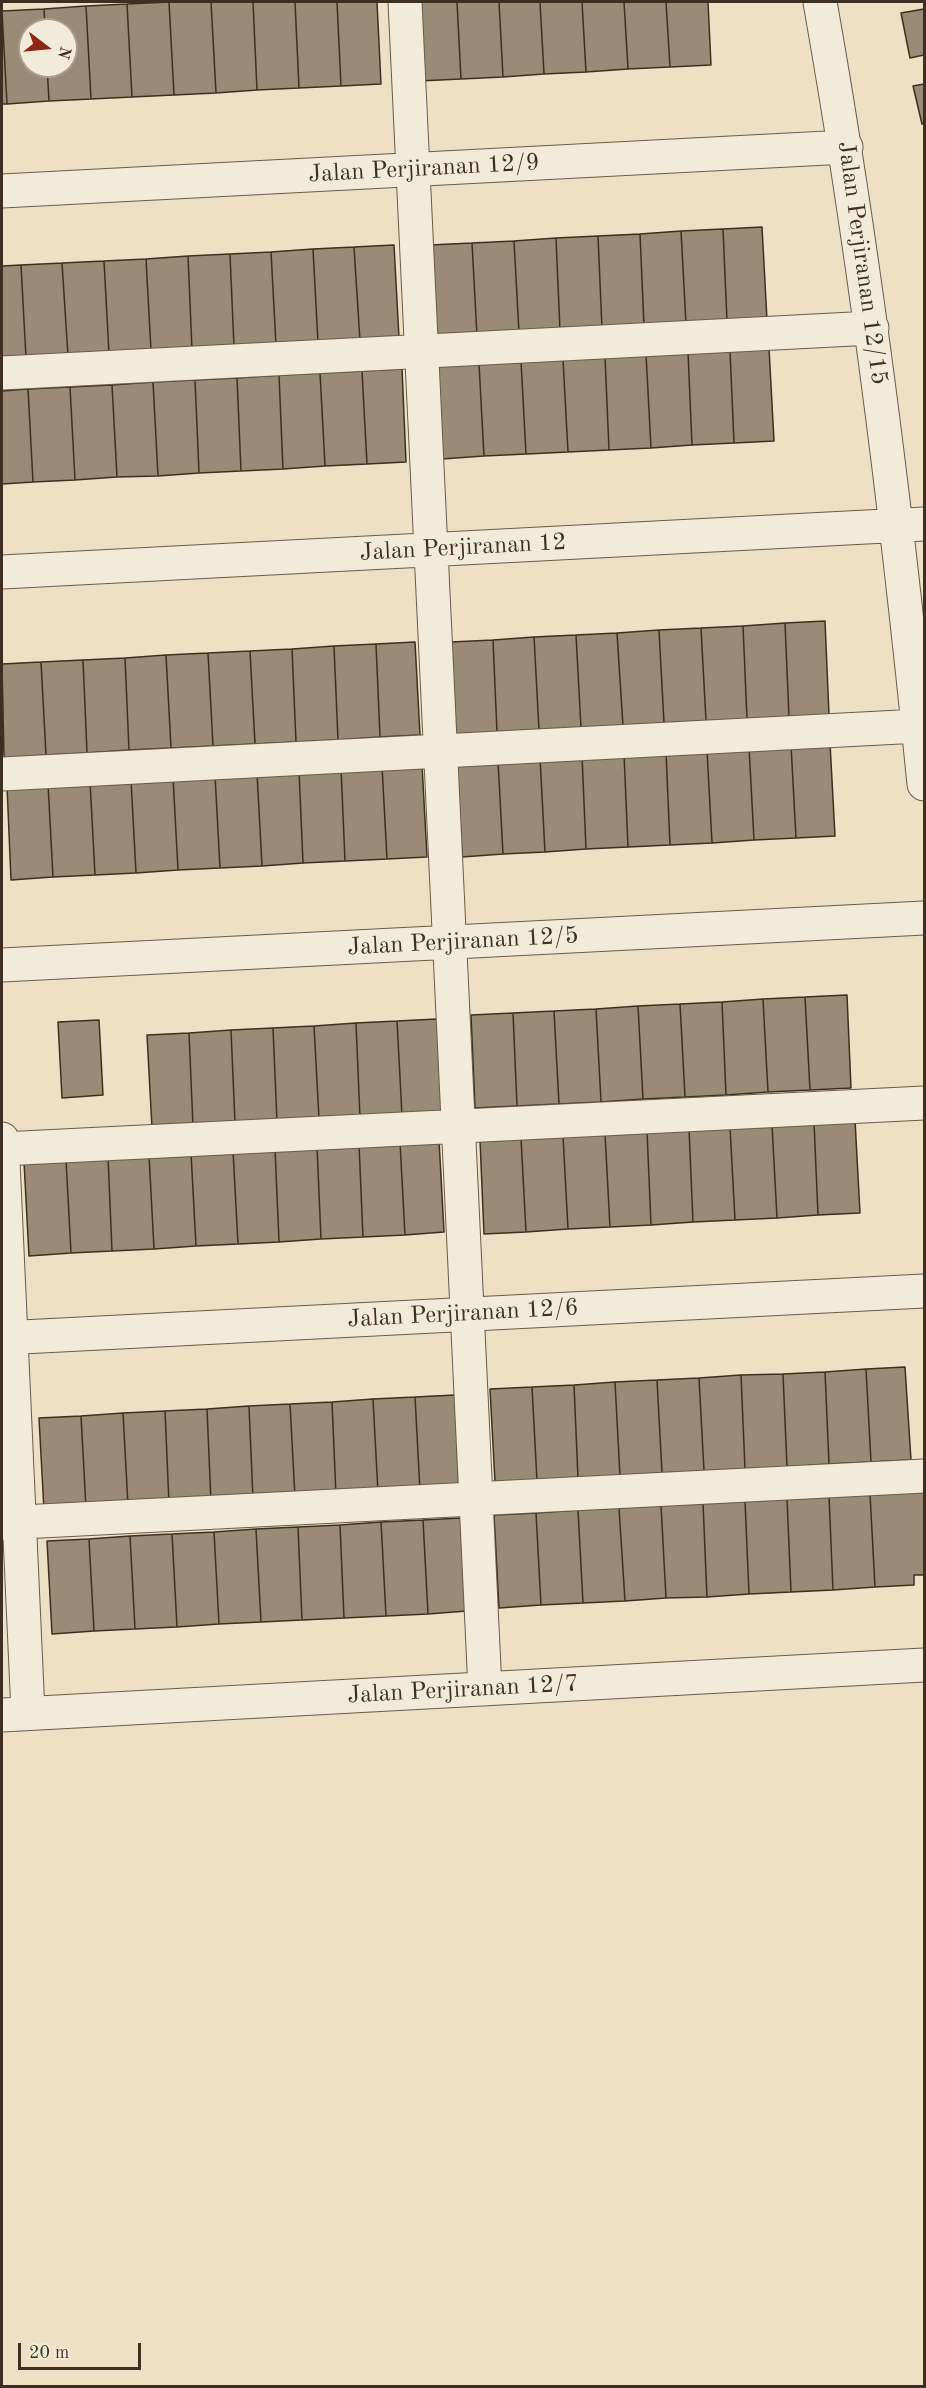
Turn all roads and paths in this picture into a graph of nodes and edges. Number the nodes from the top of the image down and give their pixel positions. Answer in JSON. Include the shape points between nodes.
{"nodes":[{"id":1,"x":405,"y":2,"type":"edge"},
{"id":2,"x":820,"y":2,"type":"edge"},
{"id":3,"x":846,"y":147,"type":"junction"},
{"id":4,"x":413,"y":170,"type":"junction"},
{"id":5,"x":2,"y":191,"type":"edge"},
{"id":6,"x":872,"y":328,"type":"junction"},
{"id":7,"x":421,"y":351,"type":"junction"},
{"id":8,"x":2,"y":373,"type":"edge"},
{"id":9,"x":910,"y":525,"type":"edge"},
{"id":10,"x":431,"y":550,"type":"junction"},
{"id":11,"x":2,"y":572,"type":"edge"},
{"id":12,"x":919,"y":726,"type":"junction"},
{"id":13,"x":440,"y":751,"type":"junction"},
{"id":14,"x":2,"y":774,"type":"edge"},
{"id":15,"x":924,"y":784,"type":"edge"},
{"id":16,"x":924,"y":918,"type":"edge"},
{"id":17,"x":450,"y":942,"type":"junction"},
{"id":18,"x":2,"y":965,"type":"edge"},
{"id":19,"x":924,"y":1103,"type":"edge"},
{"id":20,"x":459,"y":1127,"type":"junction"},
{"id":21,"x":2,"y":1138,"type":"edge"},
{"id":22,"x":2,"y":1149,"type":"edge"},
{"id":23,"x":924,"y":1290,"type":"edge"},
{"id":24,"x":467,"y":1314,"type":"junction"},
{"id":25,"x":6,"y":1338,"type":"edge"},
{"id":26,"x":924,"y":1476,"type":"edge"},
{"id":27,"x":476,"y":1499,"type":"junction"},
{"id":28,"x":10,"y":1523,"type":"edge"},
{"id":29,"x":924,"y":1665,"type":"edge"},
{"id":30,"x":485,"y":1689,"type":"junction"},
{"id":31,"x":15,"y":1714,"type":"edge"}],
"edges":[{"from":1,"to":4,"type":"street"},
{"from":2,"to":3,"type":"street","name":"Jalan Perjiranan 12/15"},
{"from":3,"to":4,"type":"street","name":"Jalan Perjiranan 12/9"},
{"from":3,"to":6,"type":"street","name":"Jalan Perjiranan 12/15"},
{"from":4,"to":5,"type":"street","name":"Jalan Perjiranan 12/9"},
{"from":4,"to":7,"type":"street"},
{"from":6,"to":7,"type":"street"},
{"from":6,"to":9,"type":"street","name":"Jalan Perjiranan 12/15"},
{"from":7,"to":8,"type":"street"},
{"from":7,"to":10,"type":"street"},
{"from":9,"to":10,"type":"street","name":"Jalan Perjiranan 12"},
{"from":9,"to":12,"type":"street","name":"Jalan Perjiranan 12/15"},
{"from":10,"to":11,"type":"street","name":"Jalan Perjiranan 12"},
{"from":10,"to":13,"type":"street"},
{"from":12,"to":13,"type":"street"},
{"from":12,"to":15,"type":"street","name":"Jalan Perjiranan 12/15"},
{"from":13,"to":14,"type":"street"},
{"from":13,"to":17,"type":"street"},
{"from":16,"to":17,"type":"street","name":"Jalan Perjiranan 12/5"},
{"from":17,"to":18,"type":"street","name":"Jalan Perjiranan 12/5"},
{"from":17,"to":20,"type":"street"},
{"from":19,"to":20,"type":"street"},
{"from":20,"to":22,"type":"street"},
{"from":20,"to":24,"type":"street"},
{"from":21,"to":22,"type":"street"},
{"from":22,"to":25,"type":"street"},
{"from":23,"to":24,"type":"street","name":"Jalan Perjiranan 12/6"},
{"from":24,"to":25,"type":"street","name":"Jalan Perjiranan 12/6"},
{"from":24,"to":27,"type":"street"},
{"from":25,"to":28,"type":"street"},
{"from":26,"to":27,"type":"street"},
{"from":27,"to":28,"type":"street"},
{"from":27,"to":30,"type":"street"},
{"from":28,"to":31,"type":"street"},
{"from":29,"to":30,"type":"street","name":"Jalan Perjiranan 12/7"},
{"from":30,"to":31,"type":"street","name":"Jalan Perjiranan 12/7"}]}
